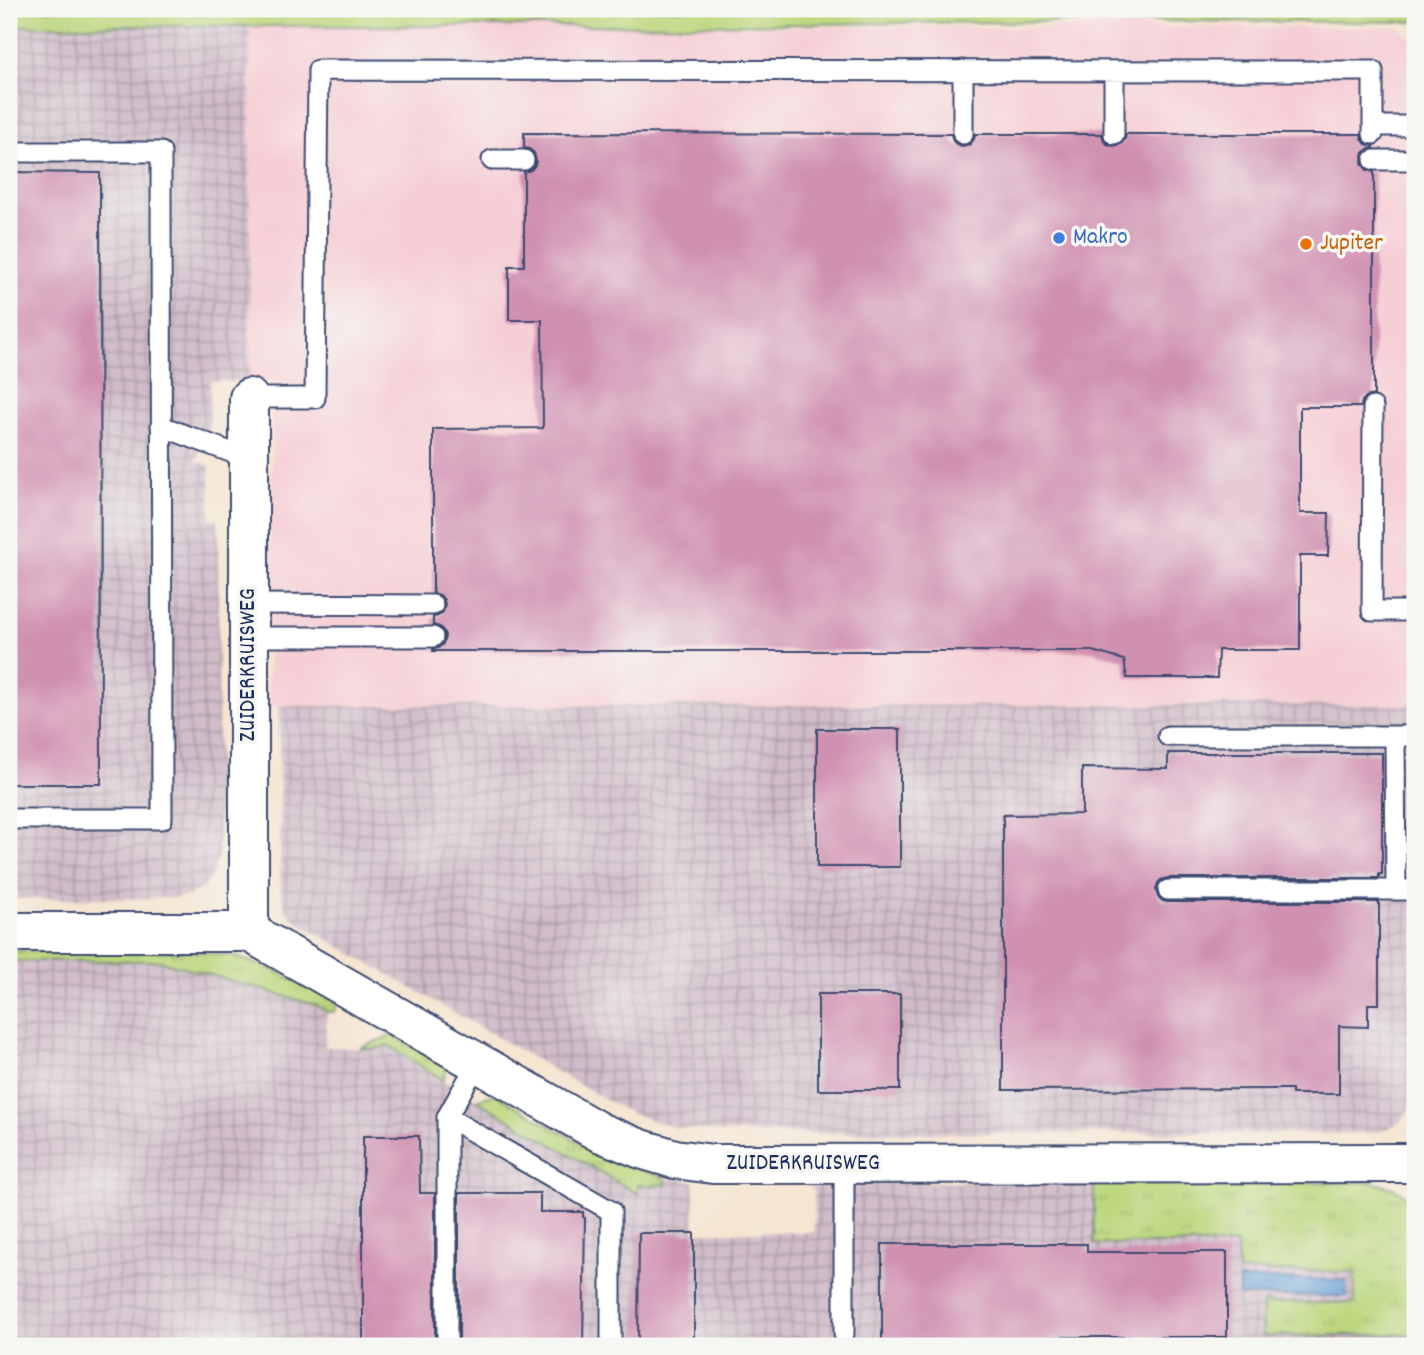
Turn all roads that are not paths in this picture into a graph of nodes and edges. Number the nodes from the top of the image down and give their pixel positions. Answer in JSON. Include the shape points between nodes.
{"nodes":[{"id":1,"x":963,"y":70,"type":"junction"},
{"id":2,"x":1114,"y":71,"type":"junction"},
{"id":3,"x":1415,"y":126,"type":"edge"},
{"id":4,"x":963,"y":134,"type":"dead end"},
{"id":5,"x":1114,"y":134,"type":"dead end"},
{"id":6,"x":9,"y":152,"type":"edge"},
{"id":7,"x":492,"y":160,"type":"dead end"},
{"id":8,"x":524,"y":160,"type":"dead end"},
{"id":9,"x":1374,"y":160,"type":"dead end"},
{"id":10,"x":1415,"y":160,"type":"edge"},
{"id":11,"x":249,"y":398,"type":"joint"},
{"id":12,"x":1373,"y":407,"type":"dead end"},
{"id":13,"x":161,"y":426,"type":"junction"},
{"id":14,"x":249,"y":459,"type":"junction"},
{"id":15,"x":433,"y":605,"type":"dead end"},
{"id":16,"x":1415,"y":611,"type":"edge"},
{"id":17,"x":249,"y":621,"type":"junction"},
{"id":18,"x":433,"y":637,"type":"dead end"},
{"id":19,"x":1168,"y":736,"type":"dead end"},
{"id":20,"x":1405,"y":736,"type":"edge"},
{"id":21,"x":9,"y":819,"type":"edge"},
{"id":22,"x":1168,"y":890,"type":"dead end"},
{"id":23,"x":1405,"y":890,"type":"edge"},
{"id":24,"x":9,"y":932,"type":"edge"},
{"id":25,"x":249,"y":932,"type":"junction"},
{"id":26,"x":478,"y":1062,"type":"junction"},
{"id":27,"x":447,"y":1117,"type":"junction"},
{"id":28,"x":844,"y":1163,"type":"junction"},
{"id":29,"x":1415,"y":1163,"type":"edge"},
{"id":30,"x":844,"y":1334,"type":"dead end"},
{"id":31,"x":447,"y":1346,"type":"edge"},
{"id":32,"x":611,"y":1346,"type":"edge"}],
"edges":[{"from":1,"to":2,"type":"lane"},
{"from":1,"to":4,"type":"lane"},
{"from":1,"to":11,"type":"lane","via":[[318,70],[315,398]]},
{"from":2,"to":3,"type":"lane","via":[[1373,71],[1373,130]]},
{"from":2,"to":5,"type":"lane"},
{"from":6,"to":13,"type":"lane","via":[[161,152]]},
{"from":7,"to":8,"type":"lane"},
{"from":9,"to":10,"type":"lane"},
{"from":11,"to":14,"type":"street","name":"ZUIDERKRUISWEG"},
{"from":12,"to":16,"type":"lane","via":[[1373,611]]},
{"from":13,"to":14,"type":"lane"},
{"from":13,"to":21,"type":"lane","via":[[162,819]]},
{"from":14,"to":17,"type":"street","name":"ZUIDERKRUISWEG"},
{"from":15,"to":17,"type":"lane"},
{"from":17,"to":18,"type":"lane"},
{"from":17,"to":25,"type":"street","name":"ZUIDERKRUISWEG"},
{"from":19,"to":20,"type":"lane"},
{"from":20,"to":23,"type":"lane"},
{"from":22,"to":23,"type":"lane"},
{"from":24,"to":25,"type":"street","name":"ZUIDERKRUISWEG"},
{"from":25,"to":26,"type":"street","name":"ZUIDERKRUISWEG"},
{"from":26,"to":27,"type":"lane"},
{"from":26,"to":28,"type":"street","name":"ZUIDERKRUISWEG","via":[[599,1132],[675,1159],[712,1164]]},
{"from":27,"to":31,"type":"lane"},
{"from":27,"to":32,"type":"lane","via":[[611,1211]]},
{"from":28,"to":29,"type":"street","name":"ZUIDERKRUISWEG"},
{"from":28,"to":30,"type":"lane"}]}
